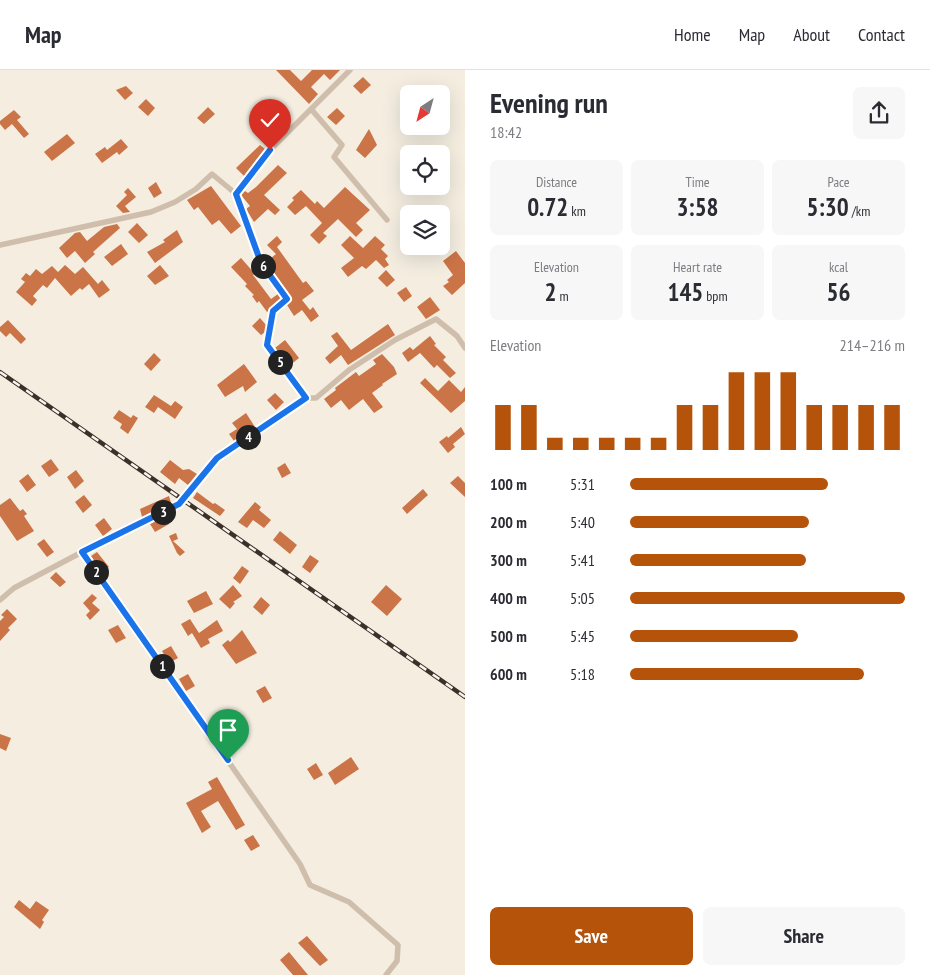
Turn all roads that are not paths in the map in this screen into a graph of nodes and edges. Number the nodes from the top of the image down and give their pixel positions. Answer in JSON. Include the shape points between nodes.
{"nodes":[{"id":1,"x":350,"y":70,"type":"edge"},
{"id":2,"x":311,"y":109,"type":"junction"},
{"id":3,"x":236,"y":194,"type":"junction"},
{"id":4,"x":387,"y":220,"type":"dead end"},
{"id":5,"x":0,"y":245,"type":"edge"},
{"id":6,"x":465,"y":348,"type":"edge"},
{"id":7,"x":306,"y":398,"type":"junction"},
{"id":8,"x":82,"y":552,"type":"junction"},
{"id":9,"x":0,"y":600,"type":"edge"},
{"id":10,"x":386,"y":975,"type":"edge"}],
"edges":[{"from":1,"to":2,"type":"street"},
{"from":2,"to":3,"type":"street","via":[[270,150]]},
{"from":2,"to":4,"type":"street","via":[[342,145],[334,157]]},
{"from":3,"to":5,"type":"street","via":[[212,174],[175,202],[151,212]]},
{"from":3,"to":7,"type":"street","via":[[261,263],[287,299],[273,311],[267,345]]},
{"from":6,"to":7,"type":"street","via":[[436,319],[349,370],[316,398]]},
{"from":7,"to":8,"type":"street","via":[[217,458],[179,504]]},
{"from":8,"to":9,"type":"street","via":[[14,588]]},
{"from":8,"to":10,"type":"street","via":[[300,864],[310,885],[349,902],[398,945],[397,961]]}]}
